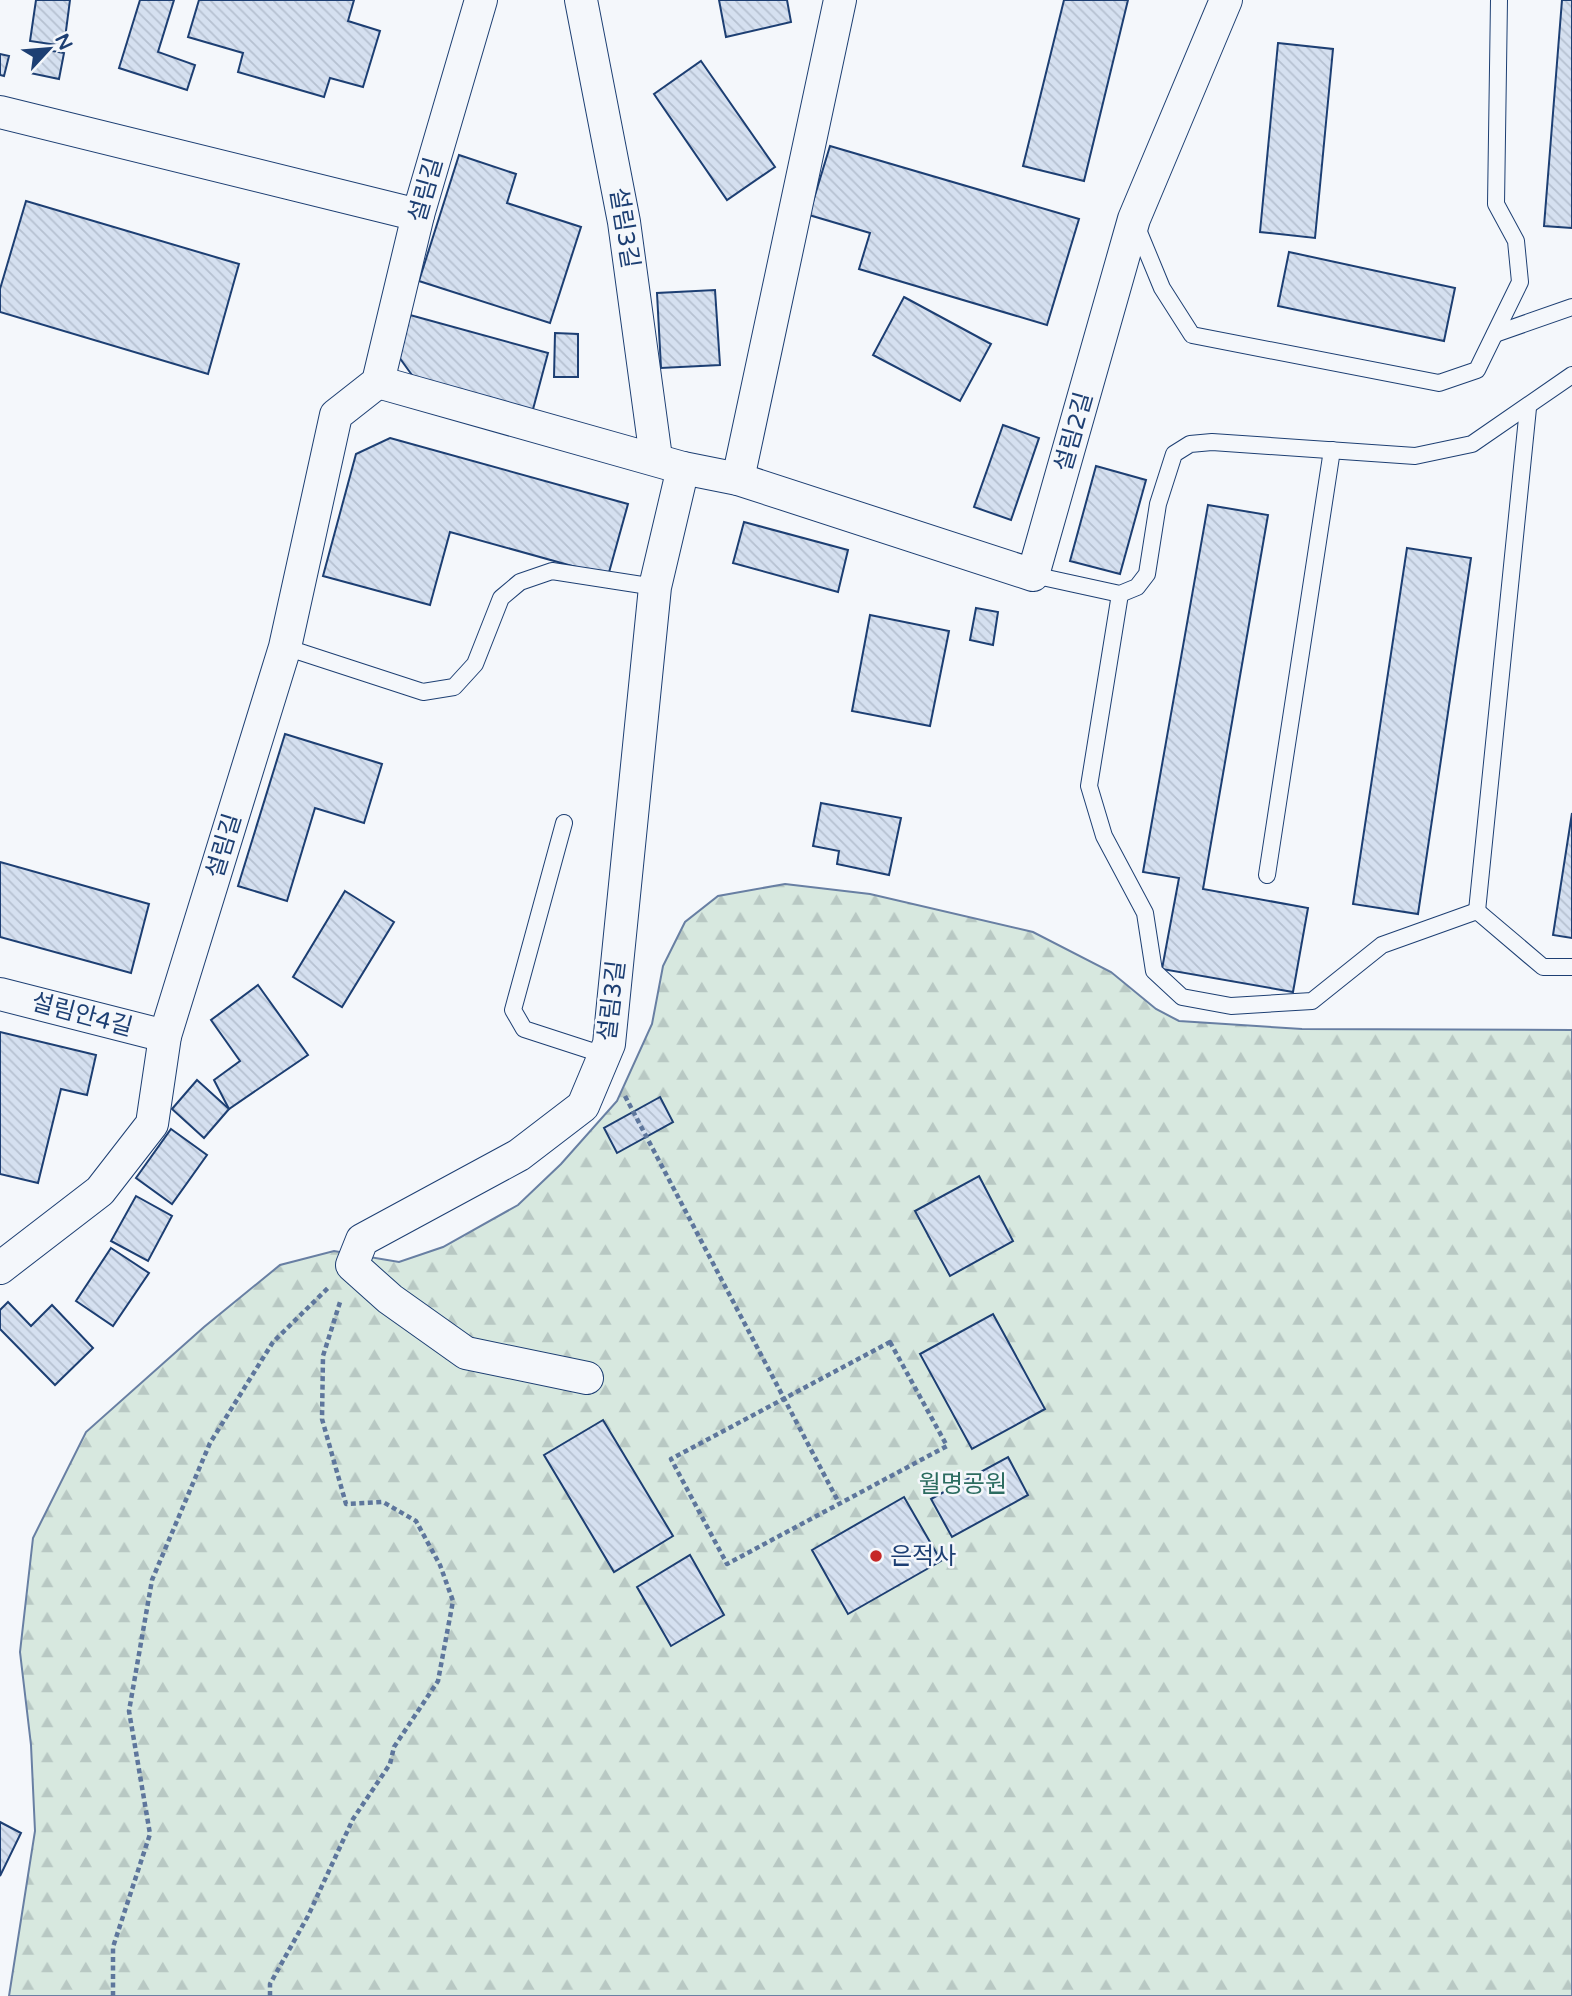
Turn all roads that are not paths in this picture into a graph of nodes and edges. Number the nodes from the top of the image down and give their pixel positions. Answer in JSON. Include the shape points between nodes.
{"nodes":[{"id":1,"x":481,"y":0,"type":"edge"},
{"id":2,"x":581,"y":0,"type":"edge"},
{"id":3,"x":840,"y":0,"type":"edge"},
{"id":4,"x":1226,"y":0,"type":"edge"},
{"id":5,"x":1499,"y":0,"type":"edge"},
{"id":6,"x":0,"y":112,"type":"edge"},
{"id":7,"x":418,"y":215,"type":"junction"},
{"id":8,"x":1134,"y":219,"type":"junction"},
{"id":9,"x":1572,"y":307,"type":"edge"},
{"id":10,"x":1495,"y":334,"type":"junction"},
{"id":11,"x":1572,"y":375,"type":"edge"},
{"id":12,"x":378,"y":382,"type":"junction"},
{"id":13,"x":1528,"y":408,"type":"junction"},
{"id":14,"x":1332,"y":450,"type":"junction"},
{"id":15,"x":670,"y":463,"type":"junction"},
{"id":16,"x":738,"y":479,"type":"junction"},
{"id":17,"x":1033,"y":575,"type":"junction"},
{"id":18,"x":655,"y":587,"type":"junction"},
{"id":19,"x":1120,"y":594,"type":"junction"},
{"id":20,"x":285,"y":647,"type":"junction"},
{"id":21,"x":564,"y":823,"type":"dead end"},
{"id":22,"x":1267,"y":875,"type":"dead end"},
{"id":23,"x":1477,"y":911,"type":"junction"},
{"id":24,"x":1572,"y":967,"type":"edge"},
{"id":25,"x":0,"y":994,"type":"edge"},
{"id":26,"x":165,"y":1036,"type":"junction"},
{"id":27,"x":604,"y":1055,"type":"junction"},
{"id":28,"x":0,"y":1268,"type":"edge"},
{"id":29,"x":587,"y":1378,"type":"dead end"}],
"edges":[{"from":1,"to":7,"type":"street","name":"설림길"},
{"from":2,"to":15,"type":"street","name":"설림3길"},
{"from":3,"to":16,"type":"street"},
{"from":4,"to":8,"type":"street","name":"설림2길"},
{"from":5,"to":10,"type":"lane","via":[[1496,204],[1516,241],[1520,282]]},
{"from":6,"to":7,"type":"street"},
{"from":7,"to":12,"type":"street","name":"설림길"},
{"from":8,"to":10,"type":"lane","via":[[1162,288],[1192,335],[1439,383],[1477,370]]},
{"from":8,"to":17,"type":"street","name":"설림2길"},
{"from":9,"to":10,"type":"lane"},
{"from":11,"to":13,"type":"lane"},
{"from":12,"to":15,"type":"street"},
{"from":12,"to":20,"type":"street","name":"설림길","via":[[336,415]]},
{"from":13,"to":14,"type":"lane","via":[[1472,444],[1415,456]]},
{"from":13,"to":23,"type":"lane"},
{"from":14,"to":19,"type":"lane","via":[[1212,442],[1190,444],[1174,454],[1158,504],[1147,574],[1137,587]]},
{"from":14,"to":22,"type":"lane"},
{"from":15,"to":16,"type":"street"},
{"from":15,"to":18,"type":"street","name":"설림3길"},
{"from":16,"to":17,"type":"street"},
{"from":17,"to":19,"type":"lane"},
{"from":18,"to":20,"type":"lane","via":[[552,571],[520,582],[501,598],[475,664],[454,687],[423,692]]},
{"from":18,"to":27,"type":"street","name":"설림3길","via":[[609,1044]]},
{"from":19,"to":23,"type":"lane","via":[[1089,786],[1104,836],[1145,913],[1154,971],[1182,997],[1231,1006],[1312,1001],[1382,945]]},
{"from":20,"to":26,"type":"street","name":"설림길"},
{"from":21,"to":27,"type":"lane","via":[[513,1010],[524,1029]]},
{"from":23,"to":24,"type":"lane","via":[[1543,967]]},
{"from":25,"to":26,"type":"street","name":"설림안4길"},
{"from":26,"to":28,"type":"street","name":"설림길","via":[[152,1124],[100,1191]]},
{"from":27,"to":29,"type":"street","name":"설림3길","via":[[583,1106],[519,1155],[362,1240],[352,1265],[390,1299],[466,1353]]}]}
